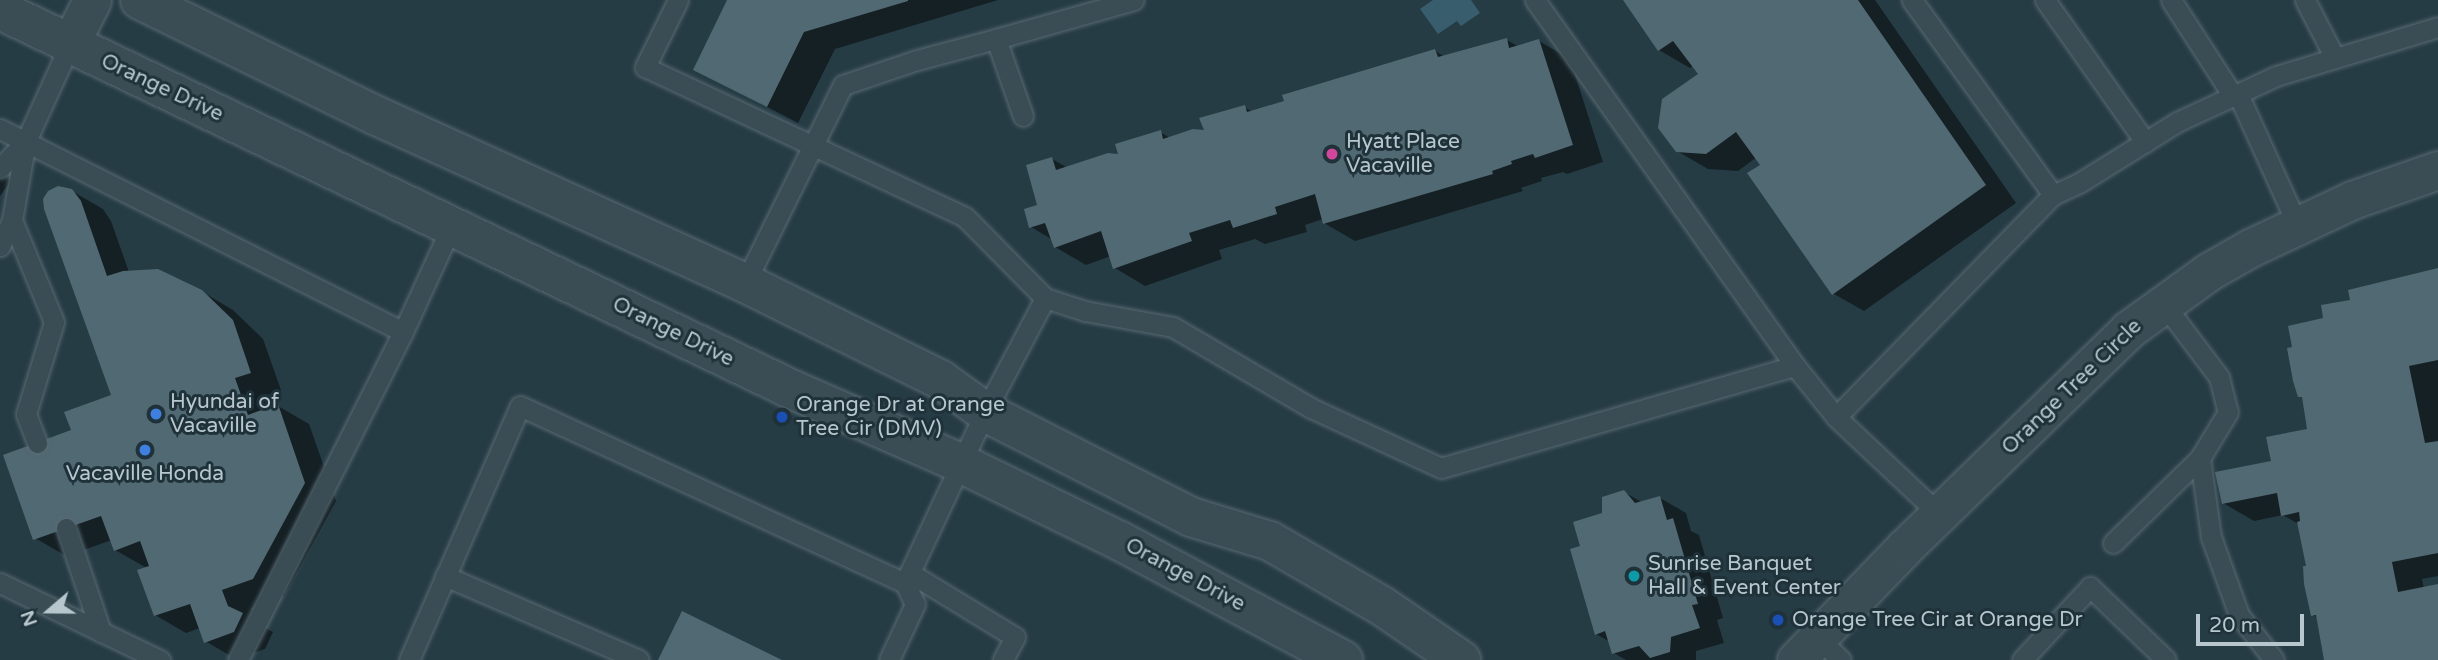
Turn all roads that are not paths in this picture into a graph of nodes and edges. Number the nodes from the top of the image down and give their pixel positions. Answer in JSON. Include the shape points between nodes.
{"nodes":[{"id":1,"x":92,"y":0,"type":"edge"},
{"id":2,"x":140,"y":0,"type":"edge"},
{"id":3,"x":678,"y":0,"type":"edge"},
{"id":4,"x":1134,"y":0,"type":"edge"},
{"id":5,"x":1535,"y":0,"type":"edge"},
{"id":6,"x":1912,"y":0,"type":"edge"},
{"id":7,"x":2045,"y":0,"type":"edge"},
{"id":8,"x":2171,"y":0,"type":"edge"},
{"id":9,"x":2305,"y":0,"type":"edge"},
{"id":10,"x":0,"y":10,"type":"edge"},
{"id":11,"x":2438,"y":27,"type":"edge"},
{"id":12,"x":996,"y":39,"type":"junction"},
{"id":13,"x":70,"y":44,"type":"junction"},
{"id":14,"x":2335,"y":58,"type":"junction"},
{"id":15,"x":2236,"y":95,"type":"junction"},
{"id":16,"x":1023,"y":116,"type":"dead end"},
{"id":17,"x":0,"y":129,"type":"edge"},
{"id":18,"x":26,"y":141,"type":"junction"},
{"id":19,"x":2146,"y":142,"type":"junction"},
{"id":20,"x":811,"y":145,"type":"junction"},
{"id":21,"x":0,"y":168,"type":"edge"},
{"id":22,"x":2438,"y":170,"type":"edge"},
{"id":23,"x":2053,"y":195,"type":"junction"},
{"id":24,"x":12,"y":220,"type":"junction"},
{"id":25,"x":452,"y":225,"type":"junction"},
{"id":26,"x":2297,"y":225,"type":"junction"},
{"id":27,"x":0,"y":246,"type":"edge"},
{"id":28,"x":745,"y":283,"type":"junction"},
{"id":29,"x":1045,"y":298,"type":"junction"},
{"id":30,"x":2163,"y":303,"type":"junction"},
{"id":31,"x":403,"y":332,"type":"junction"},
{"id":32,"x":1795,"y":366,"type":"junction"},
{"id":33,"x":985,"y":412,"type":"junction"},
{"id":34,"x":1836,"y":417,"type":"junction"},
{"id":35,"x":37,"y":443,"type":"dead end"},
{"id":36,"x":2200,"y":458,"type":"junction"},
{"id":37,"x":962,"y":464,"type":"junction"},
{"id":38,"x":1939,"y":514,"type":"junction"},
{"id":39,"x":65,"y":528,"type":"dead end"},
{"id":40,"x":2113,"y":543,"type":"dead end"},
{"id":41,"x":445,"y":576,"type":"junction"},
{"id":42,"x":908,"y":578,"type":"junction"},
{"id":43,"x":0,"y":583,"type":"edge"},
{"id":44,"x":101,"y":632,"type":"junction"},
{"id":45,"x":1818,"y":652,"type":"edge"},
{"id":46,"x":160,"y":660,"type":"edge"},
{"id":47,"x":238,"y":660,"type":"edge"},
{"id":48,"x":409,"y":660,"type":"edge"},
{"id":49,"x":639,"y":660,"type":"edge"},
{"id":50,"x":889,"y":660,"type":"edge"},
{"id":51,"x":1003,"y":660,"type":"edge"},
{"id":52,"x":1343,"y":660,"type":"edge"},
{"id":53,"x":1461,"y":660,"type":"edge"},
{"id":54,"x":2022,"y":660,"type":"edge"},
{"id":55,"x":2166,"y":660,"type":"edge"},
{"id":56,"x":2274,"y":660,"type":"edge"}],
"edges":[{"from":1,"to":13,"type":"street"},
{"from":2,"to":28,"type":"street","via":[[376,116]]},
{"from":3,"to":20,"type":"lane","via":[[645,67]]},
{"from":4,"to":12,"type":"lane"},
{"from":5,"to":32,"type":"lane"},
{"from":6,"to":23,"type":"lane"},
{"from":7,"to":19,"type":"lane"},
{"from":8,"to":15,"type":"lane"},
{"from":9,"to":14,"type":"lane"},
{"from":10,"to":13,"type":"street","name":"Orange Drive"},
{"from":11,"to":14,"type":"lane"},
{"from":12,"to":16,"type":"lane"},
{"from":12,"to":20,"type":"lane","via":[[843,85]]},
{"from":13,"to":18,"type":"lane"},
{"from":13,"to":25,"type":"street","name":"Orange Drive"},
{"from":14,"to":15,"type":"lane","via":[[2276,76]]},
{"from":15,"to":19,"type":"lane"},
{"from":15,"to":26,"type":"lane"},
{"from":17,"to":18,"type":"lane"},
{"from":18,"to":21,"type":"lane"},
{"from":18,"to":24,"type":"lane"},
{"from":18,"to":31,"type":"lane"},
{"from":19,"to":23,"type":"lane"},
{"from":20,"to":28,"type":"lane"},
{"from":20,"to":29,"type":"lane","via":[[965,217]]},
{"from":22,"to":26,"type":"street","name":"Orange Tree Circle"},
{"from":23,"to":34,"type":"lane"},
{"from":24,"to":27,"type":"lane"},
{"from":24,"to":35,"type":"lane","via":[[54,322],[26,414]]},
{"from":25,"to":31,"type":"lane"},
{"from":25,"to":37,"type":"street","name":"Orange Drive","via":[[793,390]]},
{"from":26,"to":30,"type":"street","name":"Orange Tree Circle","via":[[2208,272]]},
{"from":28,"to":33,"type":"street","via":[[941,380]]},
{"from":29,"to":32,"type":"lane","via":[[1085,311],[1174,327],[1311,408],[1441,468]]},
{"from":29,"to":33,"type":"lane"},
{"from":30,"to":36,"type":"lane","via":[[2219,377],[2228,412]]},
{"from":30,"to":38,"type":"street","name":"Orange Tree Circle","via":[[2128,330]]},
{"from":31,"to":47,"type":"lane"},
{"from":32,"to":34,"type":"lane"},
{"from":33,"to":37,"type":"lane"},
{"from":33,"to":53,"type":"street","via":[[1191,517],[1270,541],[1382,606]]},
{"from":34,"to":38,"type":"lane"},
{"from":36,"to":40,"type":"lane"},
{"from":36,"to":56,"type":"lane","via":[[2211,537],[2239,615]]},
{"from":37,"to":42,"type":"lane"},
{"from":37,"to":52,"type":"street","name":"Orange Drive","via":[[1132,547]]},
{"from":38,"to":45,"type":"street","name":"Orange Tree Circle"},
{"from":39,"to":44,"type":"lane"},
{"from":41,"to":42,"type":"lane","via":[[520,405]]},
{"from":41,"to":48,"type":"lane"},
{"from":41,"to":49,"type":"lane"},
{"from":42,"to":50,"type":"lane","via":[[915,604]]},
{"from":42,"to":51,"type":"lane","via":[[1015,637]]},
{"from":43,"to":44,"type":"lane"},
{"from":44,"to":46,"type":"lane"},
{"from":54,"to":55,"type":"lane","via":[[2090,587]]}]}
